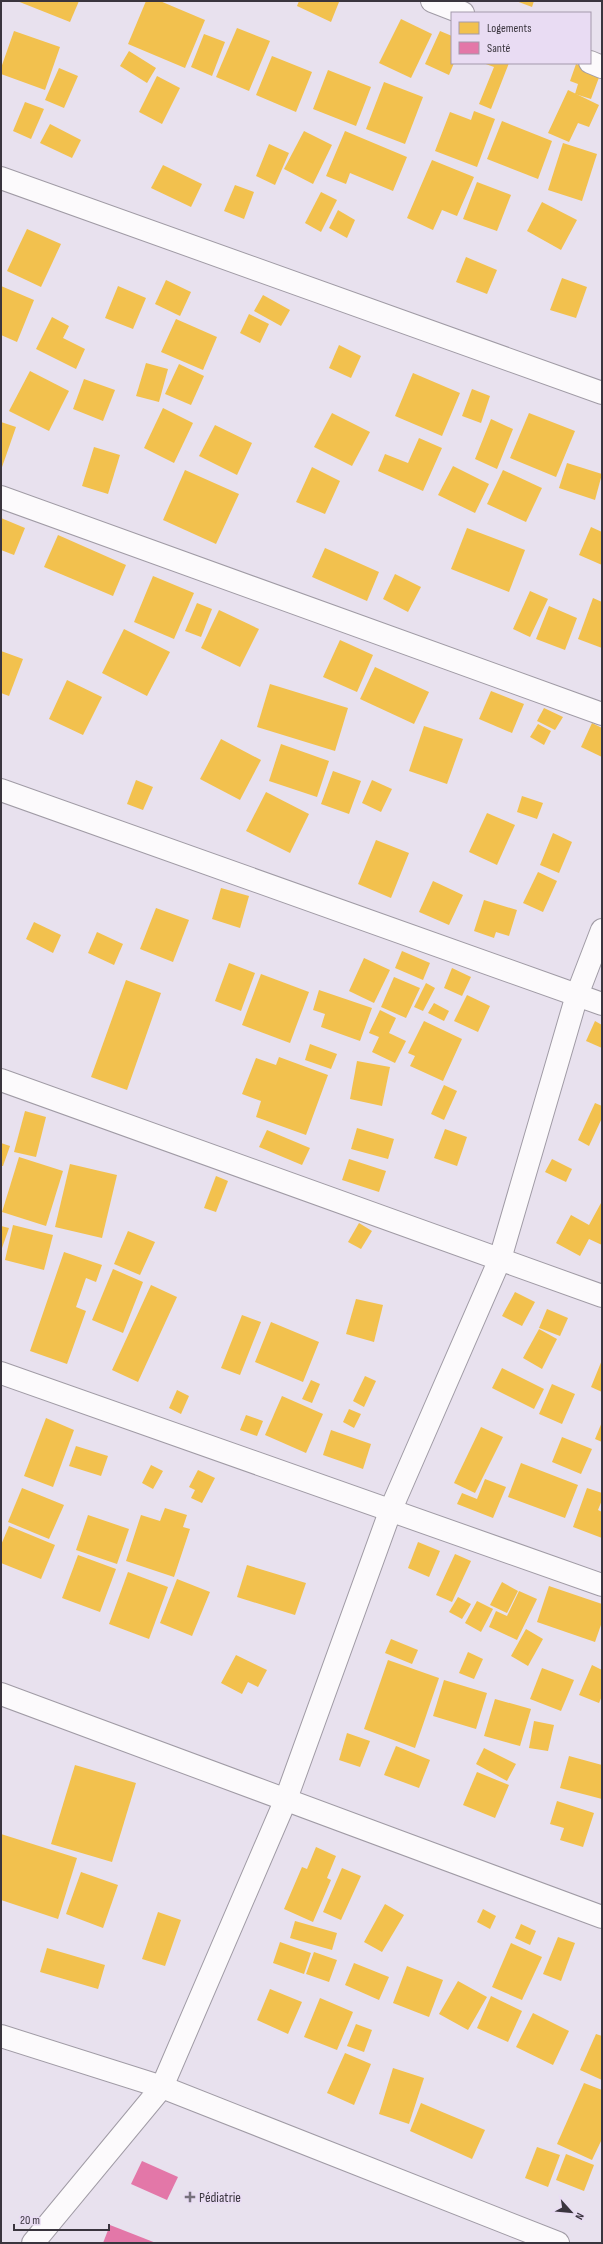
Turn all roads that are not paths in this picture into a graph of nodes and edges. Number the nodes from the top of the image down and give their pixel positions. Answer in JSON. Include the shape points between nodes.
{"nodes":[{"id":1,"x":432,"y":1,"type":"edge"},
{"id":2,"x":460,"y":12,"type":"edge"},
{"id":3,"x":591,"y":62,"type":"edge"},
{"id":4,"x":602,"y":67,"type":"edge"},
{"id":5,"x":1,"y":178,"type":"edge"},
{"id":6,"x":602,"y":392,"type":"edge"},
{"id":7,"x":1,"y":497,"type":"edge"},
{"id":8,"x":602,"y":714,"type":"edge"},
{"id":9,"x":1,"y":790,"type":"edge"},
{"id":10,"x":602,"y":930,"type":"edge"},
{"id":11,"x":577,"y":995,"type":"junction"},
{"id":12,"x":602,"y":1004,"type":"edge"},
{"id":13,"x":1,"y":1080,"type":"edge"},
{"id":14,"x":500,"y":1259,"type":"junction"},
{"id":15,"x":602,"y":1296,"type":"edge"},
{"id":16,"x":1,"y":1373,"type":"edge"},
{"id":17,"x":391,"y":1509,"type":"junction"},
{"id":18,"x":602,"y":1585,"type":"edge"},
{"id":19,"x":1,"y":1694,"type":"edge"},
{"id":20,"x":286,"y":1798,"type":"junction"},
{"id":21,"x":602,"y":1917,"type":"edge"},
{"id":22,"x":1,"y":2036,"type":"edge"},
{"id":23,"x":162,"y":2087,"type":"junction"},
{"id":24,"x":33,"y":2243,"type":"edge"},
{"id":25,"x":558,"y":2243,"type":"edge"}],
"edges":[{"from":1,"to":2,"type":"street"},
{"from":3,"to":4,"type":"street"},
{"from":5,"to":6,"type":"street"},
{"from":7,"to":8,"type":"street"},
{"from":9,"to":11,"type":"street"},
{"from":10,"to":11,"type":"street"},
{"from":11,"to":12,"type":"street"},
{"from":11,"to":14,"type":"street"},
{"from":13,"to":14,"type":"street"},
{"from":14,"to":15,"type":"street"},
{"from":14,"to":17,"type":"street"},
{"from":16,"to":17,"type":"street"},
{"from":17,"to":18,"type":"street"},
{"from":17,"to":20,"type":"street"},
{"from":19,"to":20,"type":"street"},
{"from":20,"to":21,"type":"street"},
{"from":20,"to":23,"type":"street"},
{"from":22,"to":23,"type":"street"},
{"from":23,"to":24,"type":"street"},
{"from":23,"to":25,"type":"street"}]}
